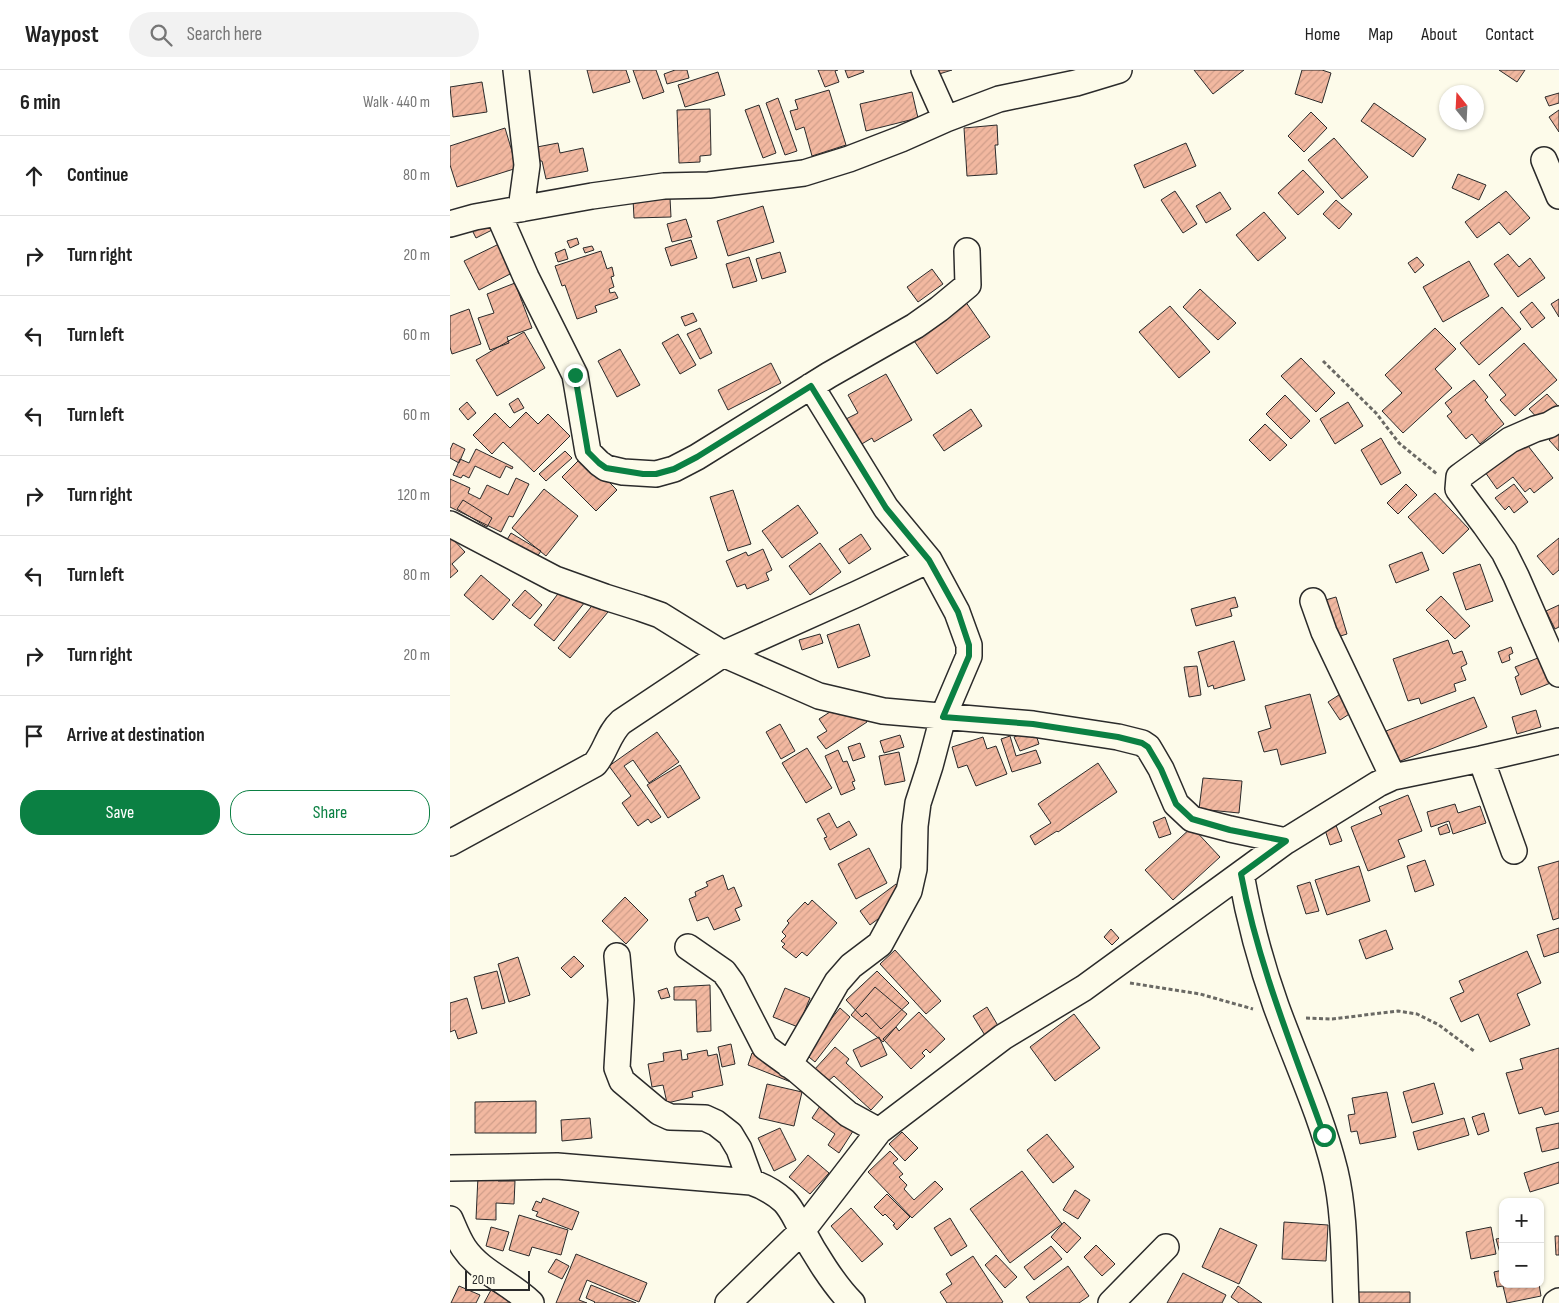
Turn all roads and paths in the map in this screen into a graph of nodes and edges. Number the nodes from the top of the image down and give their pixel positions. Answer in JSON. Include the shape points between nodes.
{"nodes":[{"id":1,"x":516,"y":70,"type":"edge"},
{"id":2,"x":924,"y":70,"type":"edge"},
{"id":3,"x":1119,"y":70,"type":"edge"},
{"id":4,"x":946,"y":119,"type":"junction"},
{"id":5,"x":1544,"y":160,"type":"dead end"},
{"id":6,"x":1559,"y":196,"type":"edge"},
{"id":7,"x":510,"y":211,"type":"junction"},
{"id":8,"x":450,"y":224,"type":"edge"},
{"id":9,"x":968,"y":251,"type":"dead end"},
{"id":10,"x":1323,"y":361,"type":"dead end"},
{"id":11,"x":811,"y":386,"type":"junction"},
{"id":12,"x":1559,"y":419,"type":"edge"},
{"id":13,"x":1458,"y":489,"type":"junction"},
{"id":14,"x":450,"y":524,"type":"edge"},
{"id":15,"x":929,"y":560,"type":"junction"},
{"id":16,"x":1313,"y":601,"type":"dead end"},
{"id":17,"x":723,"y":654,"type":"junction"},
{"id":18,"x":1559,"y":674,"type":"edge"},
{"id":19,"x":943,"y":717,"type":"junction"},
{"id":20,"x":1559,"y":741,"type":"edge"},
{"id":21,"x":1481,"y":759,"type":"junction"},
{"id":22,"x":1393,"y":777,"type":"junction"},
{"id":23,"x":1286,"y":841,"type":"junction"},
{"id":24,"x":450,"y":844,"type":"edge"},
{"id":25,"x":1514,"y":851,"type":"dead end"},
{"id":26,"x":1241,"y":874,"type":"junction"},
{"id":27,"x":688,"y":947,"type":"dead end"},
{"id":28,"x":617,"y":956,"type":"dead end"},
{"id":29,"x":1097,"y":978,"type":"junction"},
{"id":30,"x":1280,"y":1017,"type":"junction"},
{"id":31,"x":1474,"y":1051,"type":"dead end"},
{"id":32,"x":789,"y":1065,"type":"junction"},
{"id":33,"x":879,"y":1131,"type":"junction"},
{"id":34,"x":450,"y":1168,"type":"edge"},
{"id":35,"x":751,"y":1182,"type":"junction"},
{"id":36,"x":450,"y":1219,"type":"edge"},
{"id":37,"x":802,"y":1231,"type":"junction"},
{"id":38,"x":1166,"y":1248,"type":"dead end"},
{"id":39,"x":531,"y":1303,"type":"edge"},
{"id":40,"x":728,"y":1303,"type":"edge"},
{"id":41,"x":852,"y":1303,"type":"edge"},
{"id":42,"x":1111,"y":1303,"type":"edge"},
{"id":43,"x":1346,"y":1303,"type":"edge"}],
"edges":[{"from":1,"to":7,"type":"street","via":[[527,165]]},
{"from":2,"to":4,"type":"street"},
{"from":3,"to":4,"type":"street","via":[[1076,83],[999,99]]},
{"from":4,"to":7,"type":"street","via":[[893,142],[804,173],[592,196]]},
{"from":5,"to":6,"type":"street"},
{"from":7,"to":8,"type":"street"},
{"from":7,"to":11,"type":"street","via":[[526,278],[575,375],[588,452],[606,468],[643,474],[674,469],[722,443]]},
{"from":9,"to":11,"type":"street","via":[[969,281],[965,289],[915,326]]},
{"from":10,"to":13,"type":"path","via":[[1376,413],[1399,443]]},
{"from":11,"to":15,"type":"street","via":[[886,508]]},
{"from":12,"to":13,"type":"street","via":[[1510,440],[1463,474]]},
{"from":13,"to":18,"type":"street","via":[[1504,552]]},
{"from":14,"to":17,"type":"street","via":[[555,578],[660,616]]},
{"from":15,"to":17,"type":"street"},
{"from":15,"to":19,"type":"street","via":[[958,612],[969,645],[969,656]]},
{"from":16,"to":22,"type":"street","via":[[1324,632]]},
{"from":17,"to":19,"type":"street","via":[[819,696],[882,711]]},
{"from":17,"to":24,"type":"street","via":[[621,722],[610,734],[595,764]]},
{"from":19,"to":23,"type":"street","via":[[1033,724],[1142,743],[1161,769],[1176,804],[1192,819]]},
{"from":19,"to":32,"type":"street","via":[[918,803],[914,869],[909,891],[880,944],[851,966],[837,982]]},
{"from":20,"to":21,"type":"street"},
{"from":21,"to":22,"type":"street"},
{"from":21,"to":25,"type":"street"},
{"from":22,"to":23,"type":"street"},
{"from":23,"to":26,"type":"street"},
{"from":26,"to":29,"type":"street"},
{"from":26,"to":30,"type":"street","via":[[1264,968]]},
{"from":27,"to":32,"type":"street","via":[[724,972],[765,1047]]},
{"from":28,"to":35,"type":"street","via":[[621,1000],[617,1068],[622,1081],[659,1112],[670,1116],[705,1118],[716,1123],[730,1134],[739,1149]]},
{"from":29,"to":30,"type":"path","via":[[1200,994]]},
{"from":29,"to":33,"type":"street","via":[[1003,1037]]},
{"from":30,"to":31,"type":"path","via":[[1332,1019],[1398,1011],[1417,1014],[1439,1025]]},
{"from":30,"to":43,"type":"street","via":[[1335,1170],[1341,1201]]},
{"from":32,"to":33,"type":"street","via":[[848,1114]]},
{"from":33,"to":37,"type":"street"},
{"from":34,"to":35,"type":"street","via":[[556,1166]]},
{"from":35,"to":37,"type":"street","via":[[784,1200]]},
{"from":36,"to":39,"type":"street","via":[[464,1248],[481,1266]]},
{"from":37,"to":40,"type":"street"},
{"from":37,"to":41,"type":"street"},
{"from":38,"to":42,"type":"street"}]}
